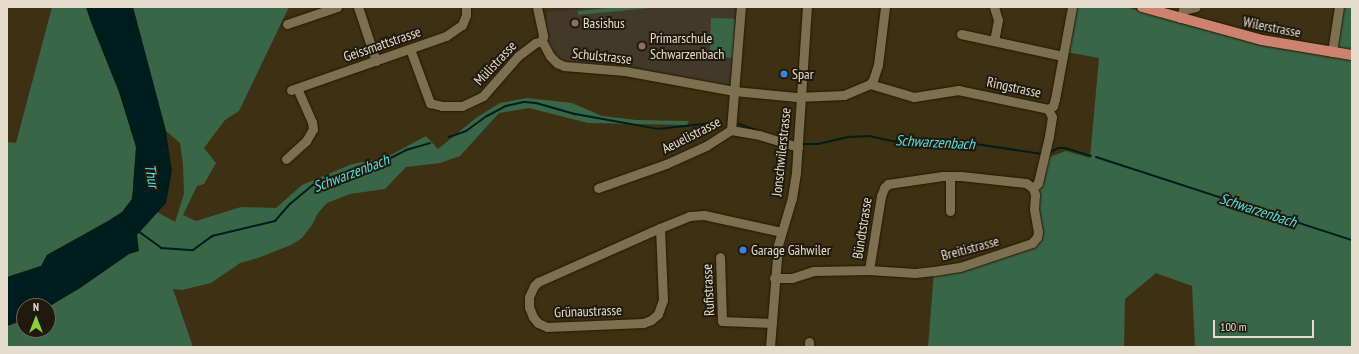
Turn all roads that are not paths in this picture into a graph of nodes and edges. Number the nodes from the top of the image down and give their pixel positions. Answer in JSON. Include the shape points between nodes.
{"nodes":[{"id":1,"x":337,"y":7,"type":"edge"},
{"id":2,"x":358,"y":7,"type":"edge"},
{"id":3,"x":466,"y":7,"type":"edge"},
{"id":4,"x":537,"y":7,"type":"edge"},
{"id":5,"x":741,"y":7,"type":"edge"},
{"id":6,"x":807,"y":7,"type":"edge"},
{"id":7,"x":885,"y":7,"type":"edge"},
{"id":8,"x":994,"y":7,"type":"edge"},
{"id":9,"x":1072,"y":7,"type":"edge"},
{"id":10,"x":1142,"y":7,"type":"edge"},
{"id":11,"x":1196,"y":7,"type":"edge"},
{"id":12,"x":1339,"y":7,"type":"edge"},
{"id":13,"x":1180,"y":18,"type":"junction"},
{"id":14,"x":287,"y":24,"type":"dead end"},
{"id":15,"x":961,"y":34,"type":"dead end"},
{"id":16,"x":542,"y":41,"type":"junction"},
{"id":17,"x":994,"y":41,"type":"junction"},
{"id":18,"x":410,"y":49,"type":"junction"},
{"id":19,"x":1332,"y":52,"type":"junction"},
{"id":20,"x":1352,"y":55,"type":"edge"},
{"id":21,"x":1063,"y":56,"type":"junction"},
{"id":22,"x":376,"y":61,"type":"junction"},
{"id":23,"x":870,"y":84,"type":"junction"},
{"id":24,"x":734,"y":91,"type":"junction"},
{"id":25,"x":801,"y":97,"type":"junction"},
{"id":26,"x":1048,"y":109,"type":"junction"},
{"id":27,"x":731,"y":130,"type":"junction"},
{"id":28,"x":798,"y":147,"type":"junction"},
{"id":29,"x":286,"y":159,"type":"dead end"},
{"id":30,"x":950,"y":176,"type":"junction"},
{"id":31,"x":598,"y":188,"type":"dead end"},
{"id":32,"x":1033,"y":188,"type":"junction"},
{"id":33,"x":950,"y":211,"type":"dead end"},
{"id":34,"x":660,"y":228,"type":"junction"},
{"id":35,"x":781,"y":232,"type":"junction"},
{"id":36,"x":720,"y":257,"type":"dead end"},
{"id":37,"x":869,"y":270,"type":"junction"},
{"id":38,"x":774,"y":278,"type":"junction"},
{"id":39,"x":772,"y":323,"type":"junction"},
{"id":40,"x":770,"y":347,"type":"edge"}],
"edges":[{"from":1,"to":14,"type":"street"},
{"from":2,"to":22,"type":"street"},
{"from":3,"to":18,"type":"street","name":"Geissmattstrasse","via":[[462,25],[453,33]]},
{"from":4,"to":16,"type":"street","name":"Schulstrasse"},
{"from":5,"to":24,"type":"street"},
{"from":6,"to":25,"type":"street","name":"Jonschwilerstrasse"},
{"from":7,"to":23,"type":"street","via":[[878,65]]},
{"from":8,"to":17,"type":"street","via":[[998,20]]},
{"from":9,"to":21,"type":"street","name":"Ringstrasse"},
{"from":10,"to":13,"type":"main road","name":"Wilerstrasse"},
{"from":11,"to":13,"type":"street","via":[[1183,10]]},
{"from":12,"to":19,"type":"street"},
{"from":13,"to":19,"type":"main road","name":"Wilerstrasse","via":[[1262,40]]},
{"from":15,"to":17,"type":"street"},
{"from":16,"to":18,"type":"street","name":"Mülistrasse","via":[[535,43],[518,56],[483,96],[462,106],[430,103]]},
{"from":16,"to":24,"type":"street","name":"Schulstrasse","via":[[550,56],[564,66],[625,71]]},
{"from":17,"to":21,"type":"street"},
{"from":18,"to":22,"type":"street","name":"Geissmattstrasse"},
{"from":19,"to":20,"type":"main road","name":"Wilerstrasse"},
{"from":21,"to":26,"type":"street","name":"Ringstrasse","via":[[1055,99],[1053,106]]},
{"from":22,"to":29,"type":"street","name":"Geissmattstrasse","via":[[294,89],[312,122],[313,129],[306,142]]},
{"from":23,"to":25,"type":"street","name":"Schulstrasse","via":[[844,95]]},
{"from":23,"to":26,"type":"street","name":"Ringstrasse","via":[[914,97],[958,90]]},
{"from":24,"to":25,"type":"street","name":"Schulstrasse"},
{"from":24,"to":27,"type":"street"},
{"from":25,"to":28,"type":"street","name":"Jonschwilerstrasse"},
{"from":26,"to":32,"type":"street","name":"Breitistrasse","via":[[1052,120],[1038,183]]},
{"from":27,"to":28,"type":"street","name":"Aeuelistrasse"},
{"from":27,"to":31,"type":"street","name":"Aeuelistrasse","via":[[706,146],[666,164]]},
{"from":28,"to":35,"type":"street","name":"Jonschwilerstrasse","via":[[792,198]]},
{"from":30,"to":32,"type":"street","name":"Bündtstrasse","via":[[1026,183]]},
{"from":30,"to":33,"type":"street"},
{"from":30,"to":37,"type":"street","name":"Bündtstrasse","via":[[897,181],[886,186],[881,196]]},
{"from":32,"to":37,"type":"street","name":"Breitistrasse","via":[[1038,232],[1035,241],[1028,245],[960,267],[934,272]]},
{"from":34,"to":34,"type":"street","name":"Grünaustrasse","via":[[538,282],[529,296],[529,307],[533,317],[547,327],[643,323],[651,320],[658,314],[662,300]]},
{"from":34,"to":35,"type":"street","name":"Grünaustrasse","via":[[696,215]]},
{"from":35,"to":38,"type":"street","name":"Jonschwilerstrasse"},
{"from":36,"to":39,"type":"street","name":"Rufistrasse","via":[[722,321]]},
{"from":37,"to":38,"type":"street","name":"Breitistrasse","via":[[814,271],[792,278]]},
{"from":38,"to":39,"type":"street","name":"Jonschwilerstrasse"},
{"from":39,"to":40,"type":"street","name":"Jonschwilerstrasse"}]}
